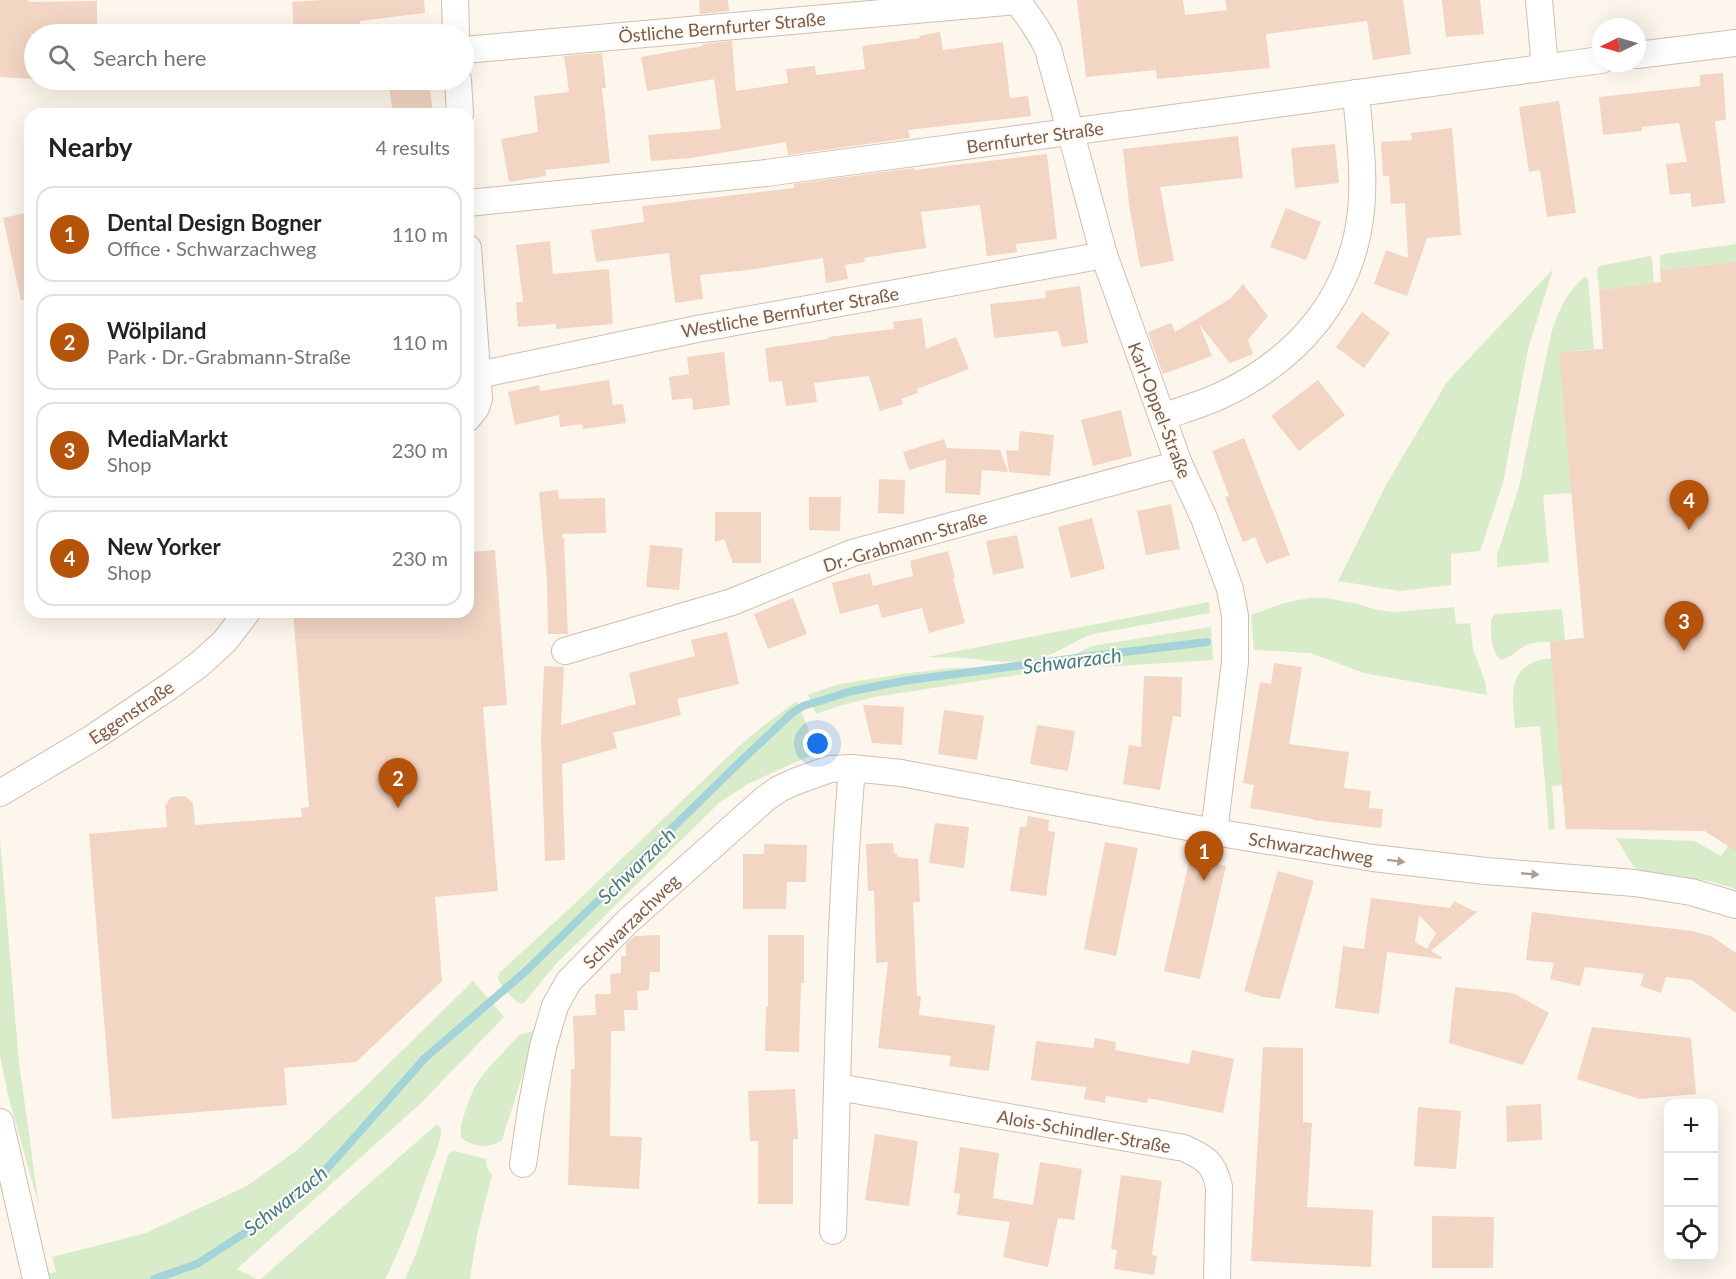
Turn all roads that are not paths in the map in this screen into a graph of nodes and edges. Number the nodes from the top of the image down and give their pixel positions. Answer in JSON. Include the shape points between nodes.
{"nodes":[{"id":1,"x":455,"y":0,"type":"edge"},
{"id":2,"x":1016,"y":0,"type":"edge"},
{"id":3,"x":1539,"y":0,"type":"edge"},
{"id":4,"x":456,"y":24,"type":"edge"},
{"id":5,"x":1736,"y":43,"type":"edge"},
{"id":6,"x":474,"y":49,"type":"edge"},
{"id":7,"x":1646,"y":55,"type":"edge"},
{"id":8,"x":1592,"y":61,"type":"edge"},
{"id":9,"x":1545,"y":67,"type":"junction"},
{"id":10,"x":459,"y":90,"type":"edge"},
{"id":11,"x":1356,"y":93,"type":"junction"},
{"id":12,"x":460,"y":108,"type":"edge"},
{"id":13,"x":1071,"y":133,"type":"junction"},
{"id":14,"x":474,"y":202,"type":"edge"},
{"id":15,"x":1104,"y":255,"type":"junction"},
{"id":16,"x":474,"y":324,"type":"edge"},
{"id":17,"x":478,"y":375,"type":"junction"},
{"id":18,"x":474,"y":409,"type":"edge"},
{"id":19,"x":1162,"y":417,"type":"junction"},
{"id":20,"x":1179,"y":464,"type":"junction"},
{"id":21,"x":242,"y":618,"type":"edge"},
{"id":22,"x":565,"y":651,"type":"dead end"},
{"id":23,"x":852,"y":768,"type":"junction"},
{"id":24,"x":0,"y":793,"type":"edge"},
{"id":25,"x":1214,"y":832,"type":"junction"},
{"id":26,"x":1736,"y":905,"type":"edge"},
{"id":27,"x":838,"y":1087,"type":"junction"},
{"id":28,"x":0,"y":1122,"type":"edge"},
{"id":29,"x":523,"y":1164,"type":"dead end"},
{"id":30,"x":833,"y":1231,"type":"dead end"},
{"id":31,"x":35,"y":1278,"type":"edge"},
{"id":32,"x":1217,"y":1279,"type":"edge"}],
"edges":[{"from":1,"to":4,"type":"street"},
{"from":2,"to":6,"type":"street","name":"Östliche Bernfurter Straße"},
{"from":2,"to":13,"type":"street","name":"Karl-Oppel-Straße","via":[[1048,49]]},
{"from":3,"to":9,"type":"street"},
{"from":5,"to":7,"type":"street"},
{"from":8,"to":9,"type":"street","name":"Bernfurter Straße"},
{"from":9,"to":11,"type":"street","name":"Bernfurter Straße"},
{"from":10,"to":12,"type":"street"},
{"from":11,"to":13,"type":"street","name":"Bernfurter Straße"},
{"from":11,"to":19,"type":"street","via":[[1361,211],[1354,252],[1334,297],[1306,336],[1262,373],[1221,396]]},
{"from":13,"to":14,"type":"street","name":"Bernfurter Straße","via":[[766,173]]},
{"from":13,"to":15,"type":"street","name":"Karl-Oppel-Straße"},
{"from":15,"to":17,"type":"street","name":"Westliche Bernfurter Straße","via":[[697,329]]},
{"from":15,"to":19,"type":"street","name":"Karl-Oppel-Straße"},
{"from":16,"to":17,"type":"street"},
{"from":17,"to":18,"type":"street","via":[[478,403]]},
{"from":19,"to":20,"type":"street","name":"Karl-Oppel-Straße"},
{"from":20,"to":22,"type":"street","name":"Dr.-Grabmann-Straße","via":[[852,553],[732,602]]},
{"from":20,"to":25,"type":"street","name":"Karl-Oppel-Straße","via":[[1220,560],[1235,616],[1235,662]]},
{"from":21,"to":24,"type":"street","name":"Eggenstraße","via":[[225,641],[170,686]]},
{"from":23,"to":25,"type":"street","name":"Schwarzachweg","via":[[901,773]]},
{"from":23,"to":27,"type":"street"},
{"from":23,"to":29,"type":"street","name":"Schwarzachweg","via":[[821,772],[766,798],[628,921],[569,981],[555,1006],[543,1047]]},
{"from":25,"to":26,"type":"street","name":"Schwarzachweg","one_way":true,"via":[[1373,858],[1634,883],[1691,892]]},
{"from":27,"to":30,"type":"street"},
{"from":27,"to":32,"type":"street","name":"Alois-Schindler-Straße","via":[[1184,1148],[1198,1155],[1216,1173],[1219,1187]]},
{"from":28,"to":31,"type":"street"}]}
